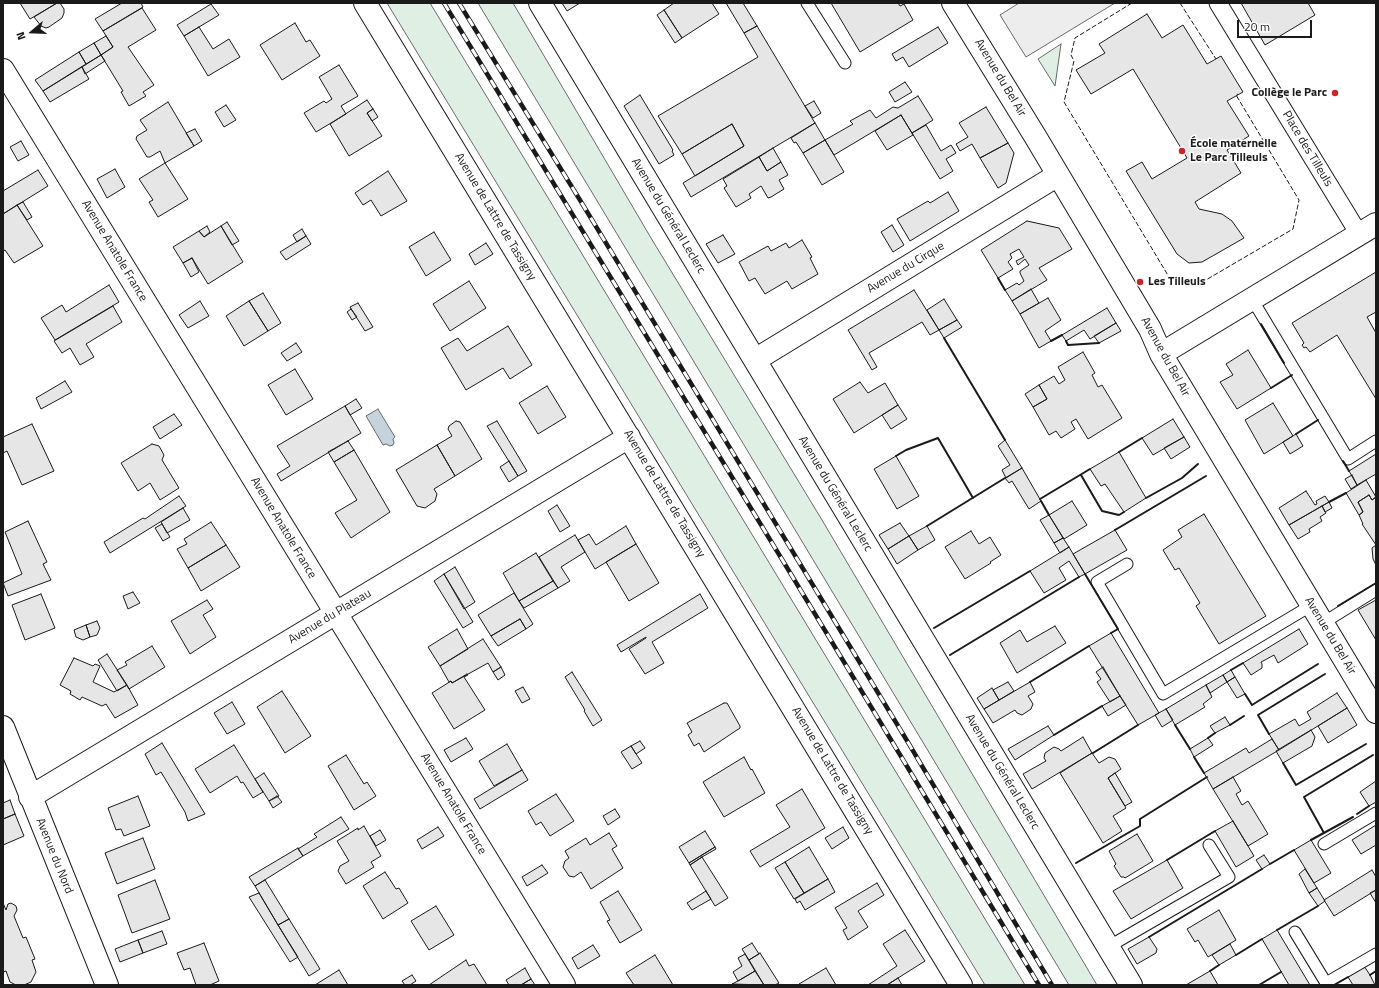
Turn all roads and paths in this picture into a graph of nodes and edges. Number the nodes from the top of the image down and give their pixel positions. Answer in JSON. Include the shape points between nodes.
{"nodes":[{"id":1,"x":365,"y":3,"type":"edge"},
{"id":2,"x":540,"y":3,"type":"edge"},
{"id":3,"x":808,"y":3,"type":"edge"},
{"id":4,"x":1218,"y":3,"type":"edge"},
{"id":5,"x":957,"y":4,"type":"edge"},
{"id":6,"x":845,"y":63,"type":"dead end"},
{"id":7,"x":3,"y":70,"type":"edge"},
{"id":8,"x":1058,"y":175,"type":"junction"},
{"id":9,"x":1367,"y":229,"type":"edge"},
{"id":10,"x":1252,"y":299,"type":"junction"},
{"id":11,"x":1161,"y":354,"type":"junction"},
{"id":12,"x":755,"y":360,"type":"junction"},
{"id":13,"x":629,"y":437,"type":"junction"},
{"id":14,"x":1376,"y":442,"type":"edge"},
{"id":15,"x":1127,"y":564,"type":"dead end"},
{"id":16,"x":1376,"y":590,"type":"edge"},
{"id":17,"x":336,"y":613,"type":"junction"},
{"id":18,"x":1317,"y":614,"type":"junction"},
{"id":19,"x":1376,"y":712,"type":"edge"},
{"id":20,"x":3,"y":727,"type":"edge"},
{"id":21,"x":30,"y":797,"type":"junction"},
{"id":22,"x":1376,"y":813,"type":"edge"},
{"id":23,"x":1324,"y":844,"type":"dead end"},
{"id":24,"x":1209,"y":845,"type":"dead end"},
{"id":25,"x":1295,"y":932,"type":"dead end"},
{"id":26,"x":1108,"y":947,"type":"junction"},
{"id":27,"x":1376,"y":954,"type":"edge"},
{"id":28,"x":107,"y":985,"type":"edge"},
{"id":29,"x":564,"y":985,"type":"edge"},
{"id":30,"x":962,"y":985,"type":"edge"},
{"id":31,"x":1130,"y":985,"type":"edge"}],
"edges":[{"from":1,"to":13,"type":"street","name":"Avenue de Lattre de Tassigny"},
{"from":2,"to":12,"type":"street","name":"Avenue du Général Leclerc"},
{"from":3,"to":6,"type":"lane"},
{"from":4,"to":9,"type":"street","name":"Place des Tilleuls"},
{"from":5,"to":8,"type":"street","name":"Avenue du Bel Air"},
{"from":7,"to":17,"type":"street","name":"Avenue Anatole France"},
{"from":8,"to":11,"type":"street","name":"Avenue du Bel Air","via":[[1150,329]]},
{"from":8,"to":12,"type":"street","name":"Avenue du Cirque"},
{"from":9,"to":10,"type":"street","name":"Place des Tilleuls"},
{"from":10,"to":11,"type":"street","name":"Place des Tilleuls"},
{"from":10,"to":14,"type":"lane","via":[[1348,459]]},
{"from":11,"to":18,"type":"street","name":"Avenue du Bel Air"},
{"from":12,"to":26,"type":"street","name":"Avenue du Général Leclerc"},
{"from":13,"to":17,"type":"street","name":"Avenue du Plateau"},
{"from":13,"to":30,"type":"street","name":"Avenue de Lattre de Tassigny"},
{"from":15,"to":18,"type":"lane","via":[[1097,582],[1163,694]]},
{"from":16,"to":18,"type":"lane"},
{"from":17,"to":21,"type":"street","name":"Avenue du Plateau"},
{"from":17,"to":29,"type":"street","name":"Avenue Anatole France"},
{"from":18,"to":19,"type":"street","name":"Avenue du Bel Air"},
{"from":20,"to":21,"type":"street","name":"Avenue du Nord"},
{"from":21,"to":28,"type":"street","name":"Avenue du Nord"},
{"from":22,"to":23,"type":"lane"},
{"from":24,"to":26,"type":"lane","via":[[1228,877]]},
{"from":25,"to":27,"type":"lane","via":[[1326,983]]},
{"from":26,"to":31,"type":"street","name":"Avenue du Général Leclerc"}]}
